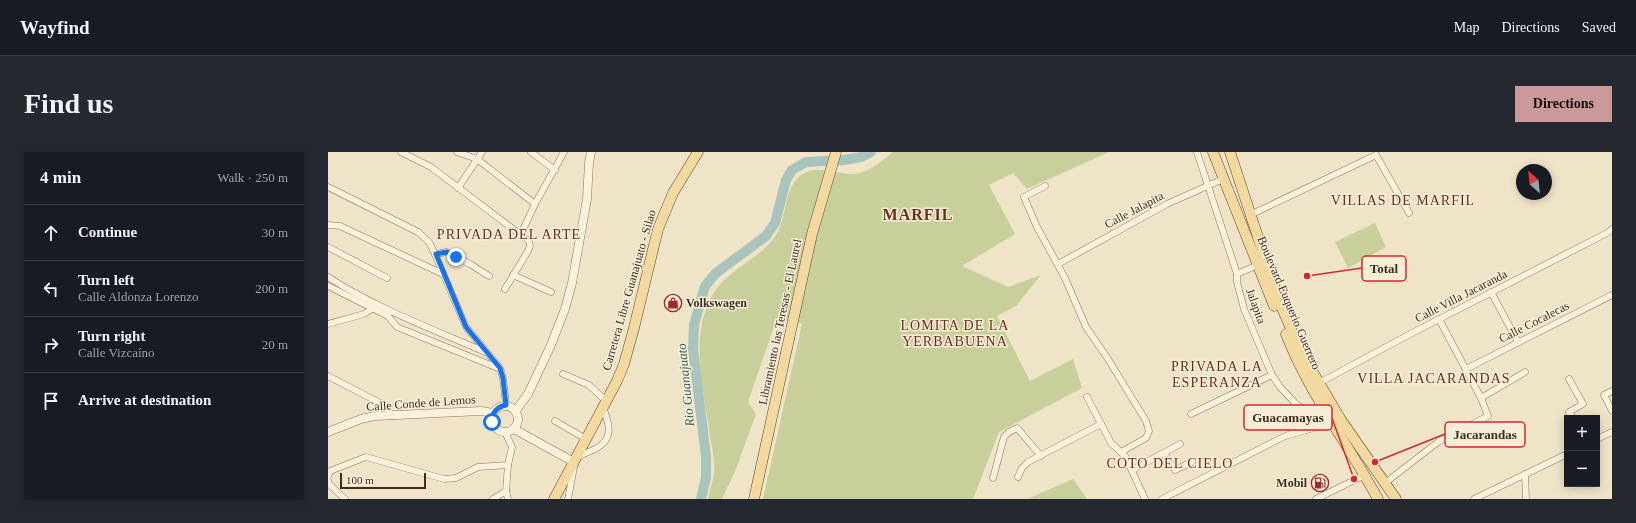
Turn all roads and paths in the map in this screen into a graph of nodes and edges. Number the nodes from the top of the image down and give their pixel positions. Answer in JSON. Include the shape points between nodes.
{"nodes":[{"id":1,"x":401,"y":152,"type":"edge"},
{"id":2,"x":457,"y":152,"type":"edge"},
{"id":3,"x":482,"y":152,"type":"edge"},
{"id":4,"x":531,"y":152,"type":"edge"},
{"id":5,"x":564,"y":152,"type":"edge"},
{"id":6,"x":591,"y":152,"type":"edge"},
{"id":7,"x":698,"y":152,"type":"edge"},
{"id":8,"x":836,"y":152,"type":"edge"},
{"id":9,"x":1197,"y":152,"type":"edge"},
{"id":10,"x":1213,"y":152,"type":"edge"},
{"id":11,"x":1230,"y":152,"type":"edge"},
{"id":12,"x":410,"y":154,"type":"edge"},
{"id":13,"x":477,"y":159,"type":"junction"},
{"id":14,"x":555,"y":170,"type":"junction"},
{"id":15,"x":1223,"y":179,"type":"junction"},
{"id":16,"x":1209,"y":185,"type":"junction"},
{"id":17,"x":1045,"y":186,"type":"dead end"},
{"id":18,"x":328,"y":188,"type":"edge"},
{"id":19,"x":458,"y":188,"type":"junction"},
{"id":20,"x":535,"y":204,"type":"junction"},
{"id":21,"x":1409,"y":213,"type":"dead end"},
{"id":22,"x":1250,"y":215,"type":"junction"},
{"id":23,"x":328,"y":225,"type":"edge"},
{"id":24,"x":1612,"y":228,"type":"edge"},
{"id":25,"x":521,"y":234,"type":"junction"},
{"id":26,"x":328,"y":247,"type":"edge"},
{"id":27,"x":436,"y":254,"type":"junction"},
{"id":28,"x":1058,"y":264,"type":"junction"},
{"id":29,"x":1258,"y":265,"type":"junction"},
{"id":30,"x":443,"y":274,"type":"junction"},
{"id":31,"x":514,"y":274,"type":"junction"},
{"id":32,"x":1237,"y":274,"type":"junction"},
{"id":33,"x":489,"y":276,"type":"dead end"},
{"id":34,"x":328,"y":277,"type":"edge"},
{"id":35,"x":387,"y":278,"type":"dead end"},
{"id":36,"x":328,"y":286,"type":"edge"},
{"id":37,"x":505,"y":289,"type":"dead end"},
{"id":38,"x":551,"y":292,"type":"dead end"},
{"id":39,"x":1491,"y":292,"type":"junction"},
{"id":40,"x":1612,"y":295,"type":"edge"},
{"id":41,"x":372,"y":309,"type":"junction"},
{"id":42,"x":382,"y":310,"type":"junction"},
{"id":43,"x":1439,"y":319,"type":"junction"},
{"id":44,"x":328,"y":324,"type":"edge"},
{"id":45,"x":1518,"y":342,"type":"junction"},
{"id":46,"x":486,"y":353,"type":"junction"},
{"id":47,"x":500,"y":368,"type":"junction"},
{"id":48,"x":1466,"y":369,"type":"junction"},
{"id":49,"x":1525,"y":372,"type":"dead end"},
{"id":50,"x":563,"y":374,"type":"dead end"},
{"id":51,"x":1272,"y":374,"type":"junction"},
{"id":52,"x":328,"y":376,"type":"edge"},
{"id":53,"x":1569,"y":379,"type":"dead end"},
{"id":54,"x":1319,"y":383,"type":"junction"},
{"id":55,"x":1612,"y":391,"type":"edge"},
{"id":56,"x":1086,"y":397,"type":"dead end"},
{"id":57,"x":1481,"y":398,"type":"junction"},
{"id":58,"x":605,"y":404,"type":"junction"},
{"id":59,"x":506,"y":405,"type":"junction"},
{"id":60,"x":516,"y":410,"type":"junction"},
{"id":61,"x":1612,"y":411,"type":"edge"},
{"id":62,"x":493,"y":413,"type":"junction"},
{"id":63,"x":1191,"y":414,"type":"dead end"},
{"id":64,"x":1571,"y":415,"type":"edge"},
{"id":65,"x":392,"y":416,"type":"junction"},
{"id":66,"x":1330,"y":419,"type":"junction"},
{"id":67,"x":555,"y":421,"type":"dead end"},
{"id":68,"x":1101,"y":424,"type":"junction"},
{"id":69,"x":514,"y":429,"type":"junction"},
{"id":70,"x":328,"y":432,"type":"edge"},
{"id":71,"x":505,"y":432,"type":"junction"},
{"id":72,"x":1612,"y":432,"type":"edge"},
{"id":73,"x":586,"y":438,"type":"junction"},
{"id":74,"x":1600,"y":438,"type":"edge"},
{"id":75,"x":1180,"y":444,"type":"dead end"},
{"id":76,"x":1360,"y":448,"type":"junction"},
{"id":77,"x":1164,"y":453,"type":"junction"},
{"id":78,"x":1123,"y":454,"type":"junction"},
{"id":79,"x":1564,"y":455,"type":"edge"},
{"id":80,"x":1041,"y":456,"type":"junction"},
{"id":81,"x":572,"y":462,"type":"junction"},
{"id":82,"x":1192,"y":462,"type":"dead end"},
{"id":83,"x":508,"y":465,"type":"junction"},
{"id":84,"x":1132,"y":470,"type":"junction"},
{"id":85,"x":329,"y":473,"type":"edge"},
{"id":86,"x":1525,"y":474,"type":"junction"},
{"id":87,"x":1364,"y":475,"type":"junction"},
{"id":88,"x":1018,"y":477,"type":"dead end"},
{"id":89,"x":993,"y":478,"type":"dead end"},
{"id":90,"x":328,"y":483,"type":"edge"},
{"id":91,"x":1385,"y":483,"type":"junction"},
{"id":92,"x":506,"y":491,"type":"junction"},
{"id":93,"x":345,"y":499,"type":"edge"},
{"id":94,"x":493,"y":499,"type":"edge"},
{"id":95,"x":508,"y":499,"type":"edge"},
{"id":96,"x":554,"y":499,"type":"edge"},
{"id":97,"x":568,"y":499,"type":"edge"},
{"id":98,"x":754,"y":499,"type":"edge"},
{"id":99,"x":1145,"y":499,"type":"edge"},
{"id":100,"x":1162,"y":499,"type":"edge"},
{"id":101,"x":1316,"y":499,"type":"edge"},
{"id":102,"x":1378,"y":499,"type":"edge"},
{"id":103,"x":1388,"y":499,"type":"edge"},
{"id":104,"x":1396,"y":499,"type":"edge"},
{"id":105,"x":1474,"y":499,"type":"edge"},
{"id":106,"x":1526,"y":499,"type":"edge"}],
"edges":[{"from":1,"to":12,"type":"street"},
{"from":2,"to":13,"type":"street"},
{"from":3,"to":13,"type":"street"},
{"from":4,"to":14,"type":"street"},
{"from":5,"to":14,"type":"street"},
{"from":6,"to":60,"type":"street","via":[[587,199],[565,309],[528,394]]},
{"from":7,"to":58,"type":"main road","name":"Carretera Libre Guanajuato - Silao","via":[[673,193],[658,229],[624,364]]},
{"from":8,"to":98,"type":"main road","name":"Libramiento las Teresas - El Laurel","via":[[812,234]]},
{"from":9,"to":16,"type":"street","name":"Jalapita"},
{"from":10,"to":15,"type":"main road","name":"Boulevard Euquerio Guerrero"},
{"from":11,"to":22,"type":"main road"},
{"from":12,"to":19,"type":"street"},
{"from":13,"to":19,"type":"street"},
{"from":13,"to":20,"type":"street"},
{"from":14,"to":20,"type":"street"},
{"from":15,"to":16,"type":"street","name":"Calle Jalapita"},
{"from":15,"to":29,"type":"main road","name":"Boulevard Euquerio Guerrero"},
{"from":16,"to":28,"type":"street","name":"Calle Jalapita","via":[[1167,204]]},
{"from":16,"to":32,"type":"street","name":"Jalapita"},
{"from":17,"to":28,"type":"street","via":[[1024,197]]},
{"from":18,"to":27,"type":"street","via":[[418,232],[429,242]]},
{"from":19,"to":25,"type":"street"},
{"from":20,"to":25,"type":"street"},
{"from":21,"to":22,"type":"street","via":[[1376,155]]},
{"from":22,"to":54,"type":"main road","via":[[1281,307],[1301,352]]},
{"from":23,"to":30,"type":"street","via":[[340,226]]},
{"from":24,"to":39,"type":"street","name":"Calle Villa Jacaranda","via":[[1602,236]]},
{"from":25,"to":31,"type":"street","via":[[529,241],[530,246]]},
{"from":26,"to":35,"type":"street"},
{"from":27,"to":30,"type":"street"},
{"from":27,"to":33,"type":"street","via":[[447,252]]},
{"from":28,"to":78,"type":"street","via":[[1086,327],[1146,421],[1149,432],[1146,438]]},
{"from":29,"to":32,"type":"street"},
{"from":29,"to":66,"type":"main road","name":"Boulevard Euquerio Guerrero","via":[[1293,353]]},
{"from":30,"to":46,"type":"street","via":[[466,327]]},
{"from":31,"to":37,"type":"street"},
{"from":31,"to":38,"type":"street"},
{"from":32,"to":51,"type":"street","name":"Jalapita","via":[[1244,309]]},
{"from":34,"to":42,"type":"street"},
{"from":36,"to":41,"type":"street"},
{"from":39,"to":43,"type":"street","name":"Calle Villa Jacaranda"},
{"from":39,"to":45,"type":"street"},
{"from":40,"to":45,"type":"street","name":"Calle Cocalecas"},
{"from":41,"to":42,"type":"street"},
{"from":41,"to":44,"type":"street","via":[[364,314]]},
{"from":42,"to":46,"type":"street"},
{"from":42,"to":47,"type":"street","via":[[397,327]]},
{"from":43,"to":48,"type":"street"},
{"from":43,"to":54,"type":"street","name":"Calle Villa Jacaranda"},
{"from":45,"to":48,"type":"street","name":"Calle Cocalecas"},
{"from":46,"to":47,"type":"street"},
{"from":47,"to":59,"type":"street"},
{"from":48,"to":57,"type":"street"},
{"from":49,"to":57,"type":"street"},
{"from":50,"to":58,"type":"street","via":[[589,385]]},
{"from":51,"to":63,"type":"street"},
{"from":51,"to":66,"type":"street","name":"Jalapita","via":[[1295,403]]},
{"from":52,"to":65,"type":"street","via":[[384,405]]},
{"from":53,"to":64,"type":"street","via":[[1583,404],[1569,412]]},
{"from":54,"to":76,"type":"main road"},
{"from":55,"to":61,"type":"street","via":[[1604,395]]},
{"from":56,"to":68,"type":"street"},
{"from":57,"to":91,"type":"street","via":[[1488,416],[1486,419],[1438,442]]},
{"from":58,"to":73,"type":"main road","name":"Carretera Libre Guanajuato - Silao"},
{"from":58,"to":81,"type":"street","via":[[610,430],[604,442]]},
{"from":59,"to":60,"type":"street"},
{"from":59,"to":62,"type":"street"},
{"from":60,"to":69,"type":"street","via":[[519,420]]},
{"from":62,"to":65,"type":"street","name":"Calle Conde de Lemos","via":[[481,411]]},
{"from":62,"to":71,"type":"street","via":[[494,426]]},
{"from":65,"to":70,"type":"street","name":"Calle Conde de Lemos","via":[[361,419]]},
{"from":66,"to":87,"type":"main road","name":"Boulevard Euquerio Guerrero"},
{"from":66,"to":100,"type":"street","via":[[1285,436]]},
{"from":67,"to":73,"type":"street"},
{"from":68,"to":78,"type":"street","via":[[1111,443]]},
{"from":68,"to":80,"type":"street"},
{"from":69,"to":71,"type":"street"},
{"from":69,"to":81,"type":"street"},
{"from":71,"to":83,"type":"street","via":[[512,447]]},
{"from":72,"to":74,"type":"street"},
{"from":73,"to":81,"type":"main road","name":"Carretera Libre Guanajuato - Silao"},
{"from":75,"to":77,"type":"street"},
{"from":76,"to":91,"type":"main road"},
{"from":76,"to":103,"type":"main road","via":[[1363,460]]},
{"from":77,"to":82,"type":"street","via":[[1175,470]]},
{"from":77,"to":84,"type":"street"},
{"from":78,"to":84,"type":"street"},
{"from":79,"to":86,"type":"street"},
{"from":80,"to":88,"type":"street","via":[[1028,462]]},
{"from":80,"to":89,"type":"street","via":[[1017,428],[1004,437]]},
{"from":81,"to":96,"type":"main road","name":"Carretera Libre Guanajuato - Silao"},
{"from":81,"to":97,"type":"street","via":[[574,470]]},
{"from":83,"to":85,"type":"street","via":[[478,467],[456,478],[444,479],[366,457]]},
{"from":83,"to":92,"type":"street"},
{"from":84,"to":99,"type":"street"},
{"from":86,"to":105,"type":"street"},
{"from":86,"to":106,"type":"street"},
{"from":87,"to":101,"type":"street"},
{"from":87,"to":102,"type":"main road","name":"Boulevard Euquerio Guerrero"},
{"from":90,"to":93,"type":"street"},
{"from":91,"to":104,"type":"main road"},
{"from":92,"to":94,"type":"street"},
{"from":92,"to":95,"type":"street"}]}
